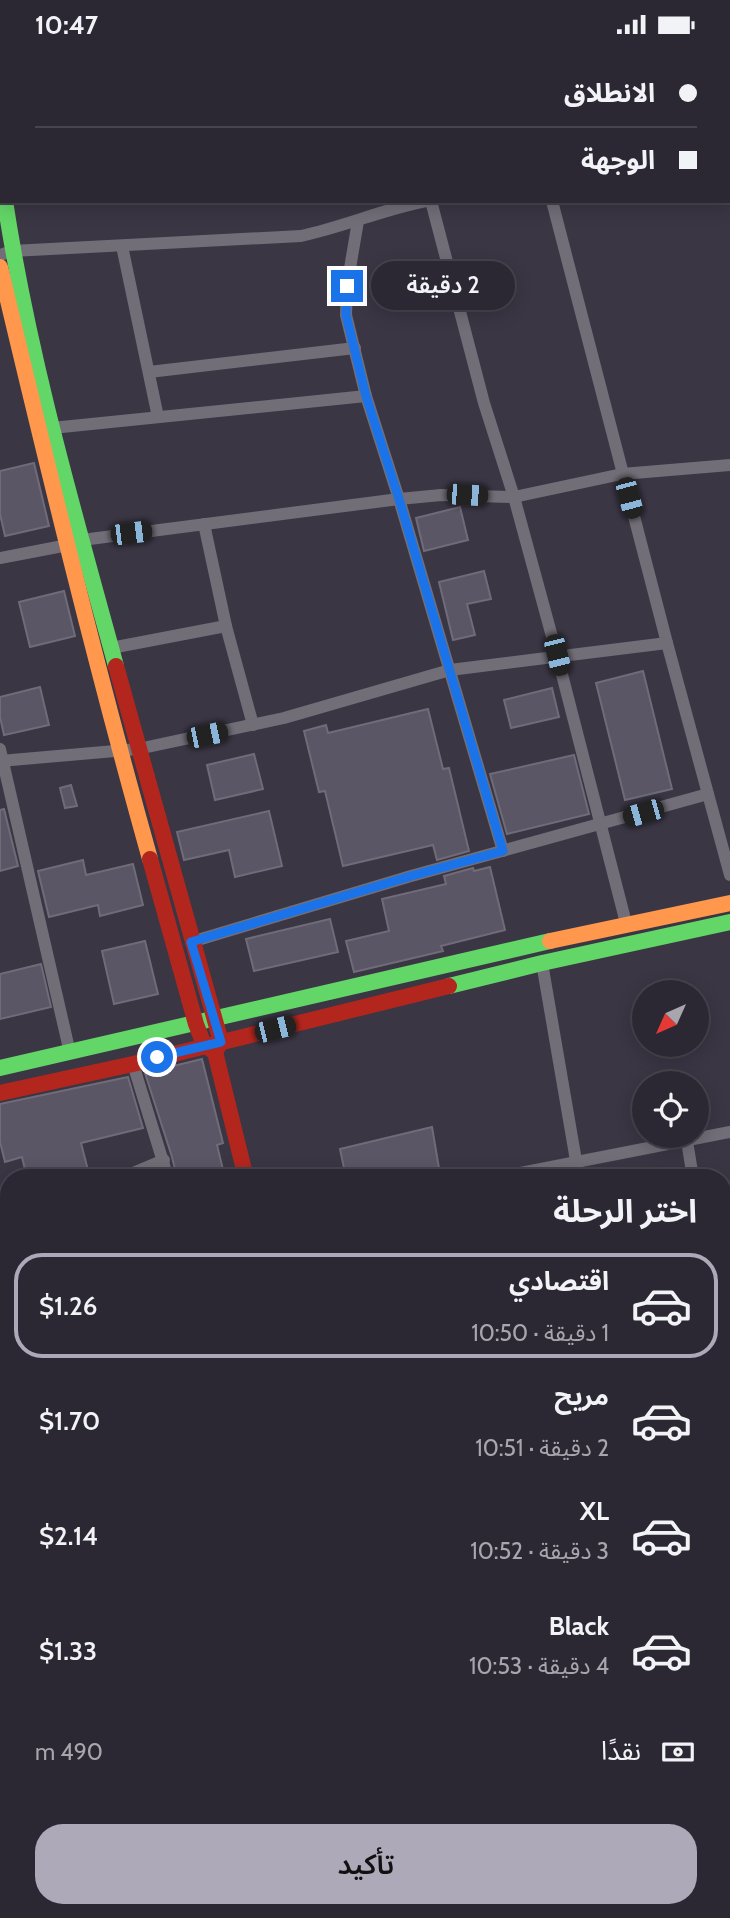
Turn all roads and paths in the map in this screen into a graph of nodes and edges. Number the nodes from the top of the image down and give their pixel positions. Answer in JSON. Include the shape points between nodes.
{"nodes":[{"id":1,"x":5,"y":203,"type":"edge"},
{"id":2,"x":418,"y":203,"type":"edge"},
{"id":3,"x":430,"y":203,"type":"edge"},
{"id":4,"x":553,"y":203,"type":"edge"},
{"id":5,"x":358,"y":221,"type":"junction"},
{"id":6,"x":122,"y":246,"type":"junction"},
{"id":7,"x":6,"y":253,"type":"edge"},
{"id":8,"x":0,"y":267,"type":"edge"},
{"id":9,"x":355,"y":348,"type":"junction"},
{"id":10,"x":149,"y":372,"type":"junction"},
{"id":11,"x":366,"y":396,"type":"junction"},
{"id":12,"x":159,"y":417,"type":"junction"},
{"id":13,"x":52,"y":428,"type":"junction"},
{"id":14,"x":730,"y":465,"type":"edge"},
{"id":15,"x":622,"y":474,"type":"junction"},
{"id":16,"x":514,"y":497,"type":"junction"},
{"id":17,"x":399,"y":499,"type":"junction"},
{"id":18,"x":204,"y":524,"type":"junction"},
{"id":19,"x":75,"y":543,"type":"junction"},
{"id":20,"x":0,"y":558,"type":"edge"},
{"id":21,"x":226,"y":626,"type":"junction"},
{"id":22,"x":667,"y":643,"type":"junction"},
{"id":23,"x":111,"y":647,"type":"junction"},
{"id":24,"x":557,"y":655,"type":"junction"},
{"id":25,"x":450,"y":670,"type":"junction"},
{"id":26,"x":253,"y":725,"type":"junction"},
{"id":27,"x":138,"y":749,"type":"junction"},
{"id":28,"x":120,"y":751,"type":"junction"},
{"id":29,"x":1,"y":757,"type":"edge"},
{"id":30,"x":708,"y":794,"type":"junction"},
{"id":31,"x":600,"y":825,"type":"junction"},
{"id":32,"x":503,"y":851,"type":"junction"},
{"id":33,"x":730,"y":875,"type":"edge"},
{"id":34,"x":730,"y":903,"type":"edge"},
{"id":35,"x":730,"y":922,"type":"edge"},
{"id":36,"x":626,"y":923,"type":"junction"},
{"id":37,"x":191,"y":942,"type":"junction"},
{"id":38,"x":542,"y":963,"type":"junction"},
{"id":39,"x":215,"y":1019,"type":"junction"},
{"id":40,"x":196,"y":1024,"type":"junction"},
{"id":41,"x":214,"y":1046,"type":"junction"},
{"id":42,"x":70,"y":1053,"type":"junction"},
{"id":43,"x":133,"y":1063,"type":"junction"},
{"id":44,"x":0,"y":1068,"type":"edge"},
{"id":45,"x":0,"y":1093,"type":"edge"},
{"id":46,"x":730,"y":1132,"type":"edge"},
{"id":47,"x":709,"y":1136,"type":"edge"},
{"id":48,"x":651,"y":1148,"type":"edge"},
{"id":49,"x":688,"y":1148,"type":"edge"},
{"id":50,"x":164,"y":1160,"type":"junction"},
{"id":51,"x":575,"y":1163,"type":"junction"},
{"id":52,"x":142,"y":1169,"type":"edge"},
{"id":53,"x":166,"y":1169,"type":"edge"},
{"id":54,"x":244,"y":1169,"type":"edge"},
{"id":55,"x":543,"y":1169,"type":"edge"},
{"id":56,"x":577,"y":1169,"type":"edge"},
{"id":57,"x":692,"y":1169,"type":"edge"}],
"edges":[{"from":1,"to":7,"type":"street"},
{"from":2,"to":5,"type":"street"},
{"from":3,"to":16,"type":"street"},
{"from":4,"to":15,"type":"street"},
{"from":5,"to":6,"type":"street","via":[[301,236]]},
{"from":5,"to":9,"type":"street","via":[[345,302]]},
{"from":6,"to":7,"type":"street"},
{"from":6,"to":10,"type":"street"},
{"from":7,"to":13,"type":"street"},
{"from":8,"to":19,"type":"street"},
{"from":9,"to":10,"type":"street"},
{"from":9,"to":11,"type":"street"},
{"from":10,"to":12,"type":"street"},
{"from":11,"to":12,"type":"street"},
{"from":11,"to":17,"type":"street"},
{"from":12,"to":13,"type":"street"},
{"from":13,"to":19,"type":"street"},
{"from":14,"to":15,"type":"street"},
{"from":15,"to":16,"type":"street"},
{"from":15,"to":22,"type":"street"},
{"from":16,"to":17,"type":"street"},
{"from":16,"to":24,"type":"street"},
{"from":17,"to":18,"type":"street"},
{"from":17,"to":25,"type":"street"},
{"from":18,"to":19,"type":"street"},
{"from":18,"to":21,"type":"street"},
{"from":19,"to":20,"type":"street"},
{"from":19,"to":23,"type":"street"},
{"from":19,"to":28,"type":"street"},
{"from":21,"to":23,"type":"street"},
{"from":21,"to":26,"type":"street"},
{"from":22,"to":24,"type":"street"},
{"from":22,"to":30,"type":"street"},
{"from":23,"to":27,"type":"street"},
{"from":24,"to":25,"type":"street"},
{"from":24,"to":31,"type":"street"},
{"from":25,"to":26,"type":"street"},
{"from":25,"to":32,"type":"street"},
{"from":26,"to":27,"type":"street"},
{"from":27,"to":28,"type":"street"},
{"from":27,"to":37,"type":"street"},
{"from":28,"to":29,"type":"street"},
{"from":28,"to":40,"type":"street"},
{"from":29,"to":42,"type":"street"},
{"from":30,"to":31,"type":"street"},
{"from":30,"to":33,"type":"street"},
{"from":31,"to":32,"type":"street"},
{"from":31,"to":36,"type":"street"},
{"from":32,"to":37,"type":"street"},
{"from":34,"to":36,"type":"street"},
{"from":35,"to":38,"type":"street"},
{"from":36,"to":39,"type":"street"},
{"from":37,"to":39,"type":"street"},
{"from":38,"to":41,"type":"street"},
{"from":38,"to":51,"type":"street"},
{"from":39,"to":40,"type":"street"},
{"from":39,"to":41,"type":"street"},
{"from":40,"to":41,"type":"street"},
{"from":40,"to":42,"type":"street"},
{"from":41,"to":43,"type":"street"},
{"from":41,"to":54,"type":"street"},
{"from":42,"to":44,"type":"street"},
{"from":43,"to":45,"type":"street"},
{"from":43,"to":50,"type":"street"},
{"from":46,"to":47,"type":"street"},
{"from":48,"to":51,"type":"street"},
{"from":49,"to":57,"type":"street"},
{"from":50,"to":52,"type":"street"},
{"from":50,"to":53,"type":"street"},
{"from":51,"to":55,"type":"street"},
{"from":51,"to":56,"type":"street"}]}
